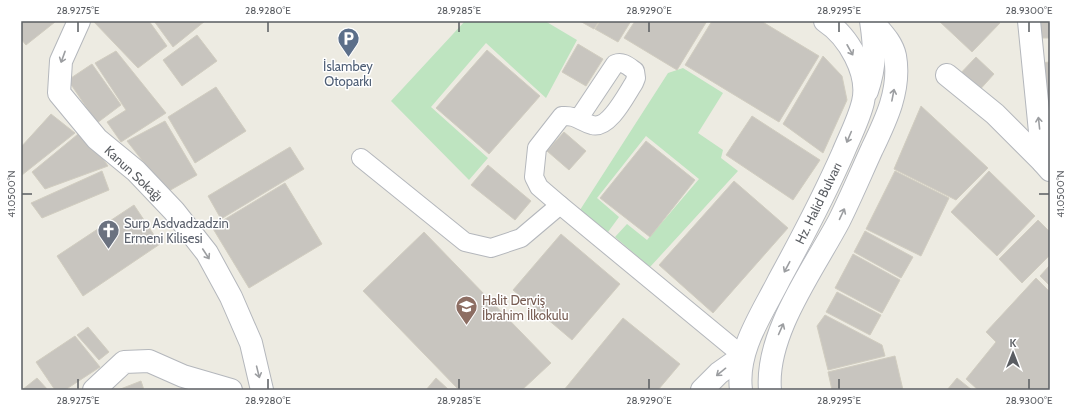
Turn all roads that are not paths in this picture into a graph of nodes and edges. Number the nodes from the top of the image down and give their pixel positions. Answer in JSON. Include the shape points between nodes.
{"nodes":[{"id":1,"x":79,"y":21,"type":"edge"},
{"id":2,"x":825,"y":21,"type":"edge"},
{"id":3,"x":872,"y":21,"type":"edge"},
{"id":4,"x":1029,"y":21,"type":"edge"},
{"id":5,"x":947,"y":75,"type":"dead end"},
{"id":6,"x":863,"y":101,"type":"junction"},
{"id":7,"x":579,"y":118,"type":"dead end"},
{"id":8,"x":361,"y":158,"type":"dead end"},
{"id":9,"x":1047,"y":166,"type":"edge"},
{"id":10,"x":560,"y":205,"type":"junction"},
{"id":11,"x":743,"y":356,"type":"junction"},
{"id":12,"x":770,"y":366,"type":"junction"},
{"id":13,"x":94,"y":390,"type":"edge"},
{"id":14,"x":231,"y":390,"type":"edge"},
{"id":15,"x":262,"y":390,"type":"edge"},
{"id":16,"x":702,"y":390,"type":"edge"},
{"id":17,"x":740,"y":390,"type":"edge"},
{"id":18,"x":770,"y":390,"type":"edge"}],
"edges":[{"from":1,"to":15,"type":"main road","name":"Kanun Sokağı","one_way":true,"via":[[61,61],[59,94],[97,139],[136,171],[174,211],[207,253],[231,297],[251,343]]},
{"from":2,"to":6,"type":"main road","name":"Hz. Halid Bulvarı","one_way":true,"via":[[844,39],[857,62],[862,75]]},
{"from":3,"to":6,"type":"main road","via":[[875,51]]},
{"from":12,"to":3,"type":"main road","name":"Hz. Halid Bulvarı","one_way":true,"via":[[780,330],[840,219],[889,113],[896,75],[895,55],[889,41]]},
{"from":9,"to":4,"type":"main road","one_way":true},
{"from":5,"to":9,"type":"main road","via":[[995,114]]},
{"from":6,"to":11,"type":"main road","name":"Hz. Halid Bulvarı","one_way":true,"via":[[824,196],[758,319]]},
{"from":7,"to":10,"type":"lane","via":[[562,116],[537,148],[534,177],[539,187]]},
{"from":8,"to":10,"type":"lane","via":[[465,242],[490,248],[521,238]]},
{"from":10,"to":11,"type":"lane"},
{"from":11,"to":12,"type":"main road"},
{"from":11,"to":16,"type":"main road","one_way":true},
{"from":11,"to":17,"type":"main road","name":"Hz. Halid Bulvarı"},
{"from":12,"to":18,"type":"main road","name":"Hz. Halid Bulvarı"},
{"from":13,"to":14,"type":"main road","via":[[124,362],[149,361],[183,376]]}]}
